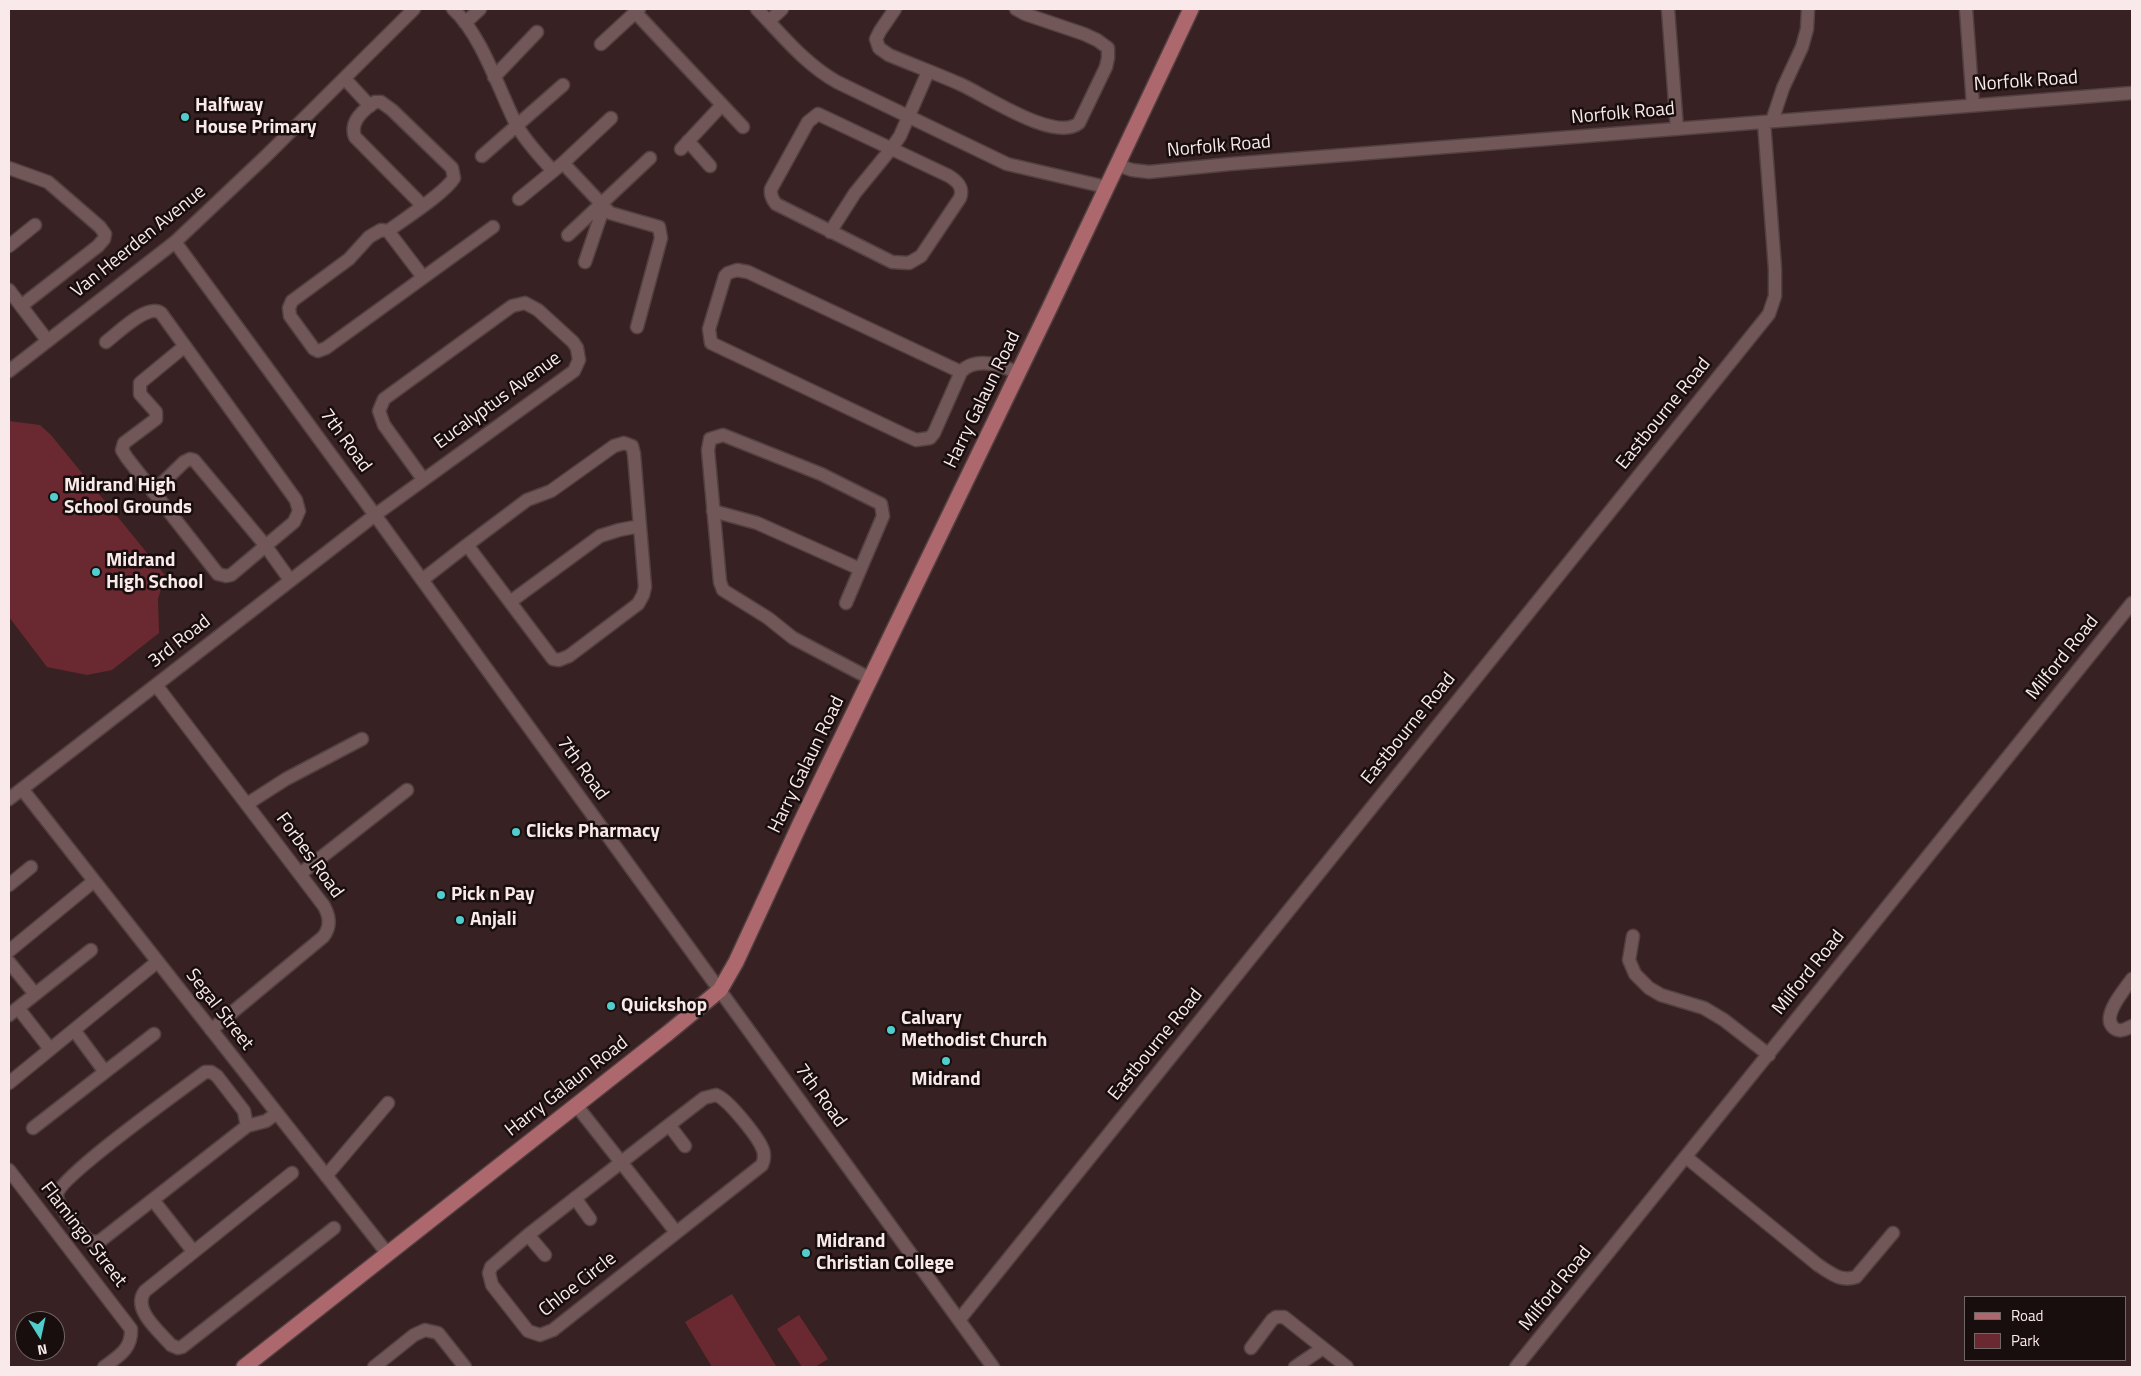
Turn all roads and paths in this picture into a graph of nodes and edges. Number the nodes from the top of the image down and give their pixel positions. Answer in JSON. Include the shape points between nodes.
{"nodes":[{"id":1,"x":414,"y":9,"type":"edge"},
{"id":2,"x":453,"y":9,"type":"edge"},
{"id":3,"x":480,"y":9,"type":"edge"},
{"id":4,"x":756,"y":9,"type":"edge"},
{"id":5,"x":782,"y":9,"type":"edge"},
{"id":6,"x":895,"y":9,"type":"edge"},
{"id":7,"x":1016,"y":9,"type":"edge"},
{"id":8,"x":1191,"y":9,"type":"edge"},
{"id":9,"x":1668,"y":9,"type":"edge"},
{"id":10,"x":1808,"y":9,"type":"edge"},
{"id":11,"x":1966,"y":9,"type":"edge"},
{"id":12,"x":637,"y":10,"type":"edge"},
{"id":13,"x":769,"y":21,"type":"junction"},
{"id":14,"x":465,"y":23,"type":"junction"},
{"id":15,"x":537,"y":32,"type":"dead end"},
{"id":16,"x":600,"y":44,"type":"dead end"},
{"id":17,"x":928,"y":72,"type":"junction"},
{"id":18,"x":494,"y":77,"type":"junction"},
{"id":19,"x":345,"y":79,"type":"junction"},
{"id":20,"x":563,"y":85,"type":"dead end"},
{"id":21,"x":2132,"y":93,"type":"edge"},
{"id":22,"x":722,"y":105,"type":"junction"},
{"id":23,"x":1973,"y":105,"type":"junction"},
{"id":24,"x":370,"y":106,"type":"junction"},
{"id":25,"x":909,"y":116,"type":"junction"},
{"id":26,"x":611,"y":118,"type":"dead end"},
{"id":27,"x":1768,"y":121,"type":"junction"},
{"id":28,"x":516,"y":125,"type":"junction"},
{"id":29,"x":743,"y":127,"type":"dead end"},
{"id":30,"x":1677,"y":128,"type":"junction"},
{"id":31,"x":892,"y":149,"type":"junction"},
{"id":32,"x":482,"y":156,"type":"dead end"},
{"id":33,"x":650,"y":158,"type":"dead end"},
{"id":34,"x":563,"y":163,"type":"junction"},
{"id":35,"x":1117,"y":165,"type":"junction"},
{"id":36,"x":710,"y":166,"type":"dead end"},
{"id":37,"x":9,"y":168,"type":"edge"},
{"id":38,"x":552,"y":170,"type":"junction"},
{"id":39,"x":1106,"y":187,"type":"junction"},
{"id":40,"x":519,"y":199,"type":"dead end"},
{"id":41,"x":422,"y":205,"type":"junction"},
{"id":42,"x":603,"y":205,"type":"junction"},
{"id":43,"x":35,"y":225,"type":"dead end"},
{"id":44,"x":493,"y":227,"type":"dead end"},
{"id":45,"x":388,"y":231,"type":"junction"},
{"id":46,"x":830,"y":232,"type":"junction"},
{"id":47,"x":568,"y":235,"type":"dead end"},
{"id":48,"x":175,"y":242,"type":"junction"},
{"id":49,"x":9,"y":246,"type":"edge"},
{"id":50,"x":584,"y":262,"type":"dead end"},
{"id":51,"x":423,"y":277,"type":"junction"},
{"id":52,"x":9,"y":290,"type":"edge"},
{"id":53,"x":21,"y":306,"type":"junction"},
{"id":54,"x":637,"y":327,"type":"dead end"},
{"id":55,"x":47,"y":340,"type":"junction"},
{"id":56,"x":106,"y":342,"type":"dead end"},
{"id":57,"x":185,"y":346,"type":"junction"},
{"id":58,"x":9,"y":371,"type":"edge"},
{"id":59,"x":961,"y":372,"type":"junction"},
{"id":60,"x":1018,"y":373,"type":"junction"},
{"id":61,"x":422,"y":479,"type":"junction"},
{"id":62,"x":153,"y":492,"type":"junction"},
{"id":63,"x":713,"y":511,"type":"junction"},
{"id":64,"x":376,"y":515,"type":"junction"},
{"id":65,"x":640,"y":526,"type":"junction"},
{"id":66,"x":265,"y":545,"type":"junction"},
{"id":67,"x":467,"y":545,"type":"junction"},
{"id":68,"x":860,"y":569,"type":"junction"},
{"id":69,"x":290,"y":580,"type":"junction"},
{"id":70,"x":422,"y":580,"type":"junction"},
{"id":71,"x":510,"y":602,"type":"junction"},
{"id":72,"x":846,"y":603,"type":"dead end"},
{"id":73,"x":2132,"y":603,"type":"edge"},
{"id":74,"x":871,"y":679,"type":"junction"},
{"id":75,"x":156,"y":685,"type":"junction"},
{"id":76,"x":362,"y":739,"type":"dead end"},
{"id":77,"x":22,"y":789,"type":"junction"},
{"id":78,"x":407,"y":790,"type":"dead end"},
{"id":79,"x":9,"y":799,"type":"edge"},
{"id":80,"x":247,"y":804,"type":"junction"},
{"id":81,"x":31,"y":868,"type":"dead end"},
{"id":82,"x":300,"y":874,"type":"junction"},
{"id":83,"x":94,"y":882,"type":"junction"},
{"id":84,"x":9,"y":884,"type":"edge"},
{"id":85,"x":1634,"y":936,"type":"dead end"},
{"id":86,"x":91,"y":950,"type":"dead end"},
{"id":87,"x":9,"y":951,"type":"edge"},
{"id":88,"x":9,"y":962,"type":"edge"},
{"id":89,"x":157,"y":962,"type":"junction"},
{"id":90,"x":2132,"y":979,"type":"edge"},
{"id":91,"x":720,"y":990,"type":"junction"},
{"id":92,"x":35,"y":994,"type":"junction"},
{"id":93,"x":14,"y":1011,"type":"edge"},
{"id":94,"x":2132,"y":1026,"type":"edge"},
{"id":95,"x":74,"y":1030,"type":"junction"},
{"id":96,"x":211,"y":1030,"type":"junction"},
{"id":97,"x":154,"y":1034,"type":"dead end"},
{"id":98,"x":50,"y":1049,"type":"junction"},
{"id":99,"x":1768,"y":1055,"type":"junction"},
{"id":100,"x":105,"y":1072,"type":"junction"},
{"id":101,"x":9,"y":1082,"type":"edge"},
{"id":102,"x":388,"y":1103,"type":"dead end"},
{"id":103,"x":576,"y":1105,"type":"junction"},
{"id":104,"x":277,"y":1113,"type":"junction"},
{"id":105,"x":668,"y":1125,"type":"junction"},
{"id":106,"x":247,"y":1126,"type":"junction"},
{"id":107,"x":33,"y":1128,"type":"dead end"},
{"id":108,"x":685,"y":1146,"type":"dead end"},
{"id":109,"x":1686,"y":1157,"type":"junction"},
{"id":110,"x":622,"y":1162,"type":"junction"},
{"id":111,"x":9,"y":1170,"type":"edge"},
{"id":112,"x":292,"y":1173,"type":"dead end"},
{"id":113,"x":326,"y":1176,"type":"junction"},
{"id":114,"x":574,"y":1198,"type":"junction"},
{"id":115,"x":153,"y":1200,"type":"junction"},
{"id":116,"x":590,"y":1219,"type":"dead end"},
{"id":117,"x":334,"y":1228,"type":"dead end"},
{"id":118,"x":676,"y":1232,"type":"junction"},
{"id":119,"x":1893,"y":1233,"type":"dead end"},
{"id":120,"x":528,"y":1234,"type":"junction"},
{"id":121,"x":192,"y":1251,"type":"junction"},
{"id":122,"x":388,"y":1253,"type":"junction"},
{"id":123,"x":545,"y":1255,"type":"dead end"},
{"id":124,"x":959,"y":1320,"type":"junction"},
{"id":125,"x":1252,"y":1348,"type":"dead end"},
{"id":126,"x":1323,"y":1348,"type":"junction"},
{"id":127,"x":104,"y":1367,"type":"edge"},
{"id":128,"x":244,"y":1367,"type":"edge"},
{"id":129,"x":374,"y":1367,"type":"edge"},
{"id":130,"x":465,"y":1367,"type":"edge"},
{"id":131,"x":993,"y":1367,"type":"edge"},
{"id":132,"x":1296,"y":1367,"type":"edge"},
{"id":133,"x":1345,"y":1367,"type":"edge"},
{"id":134,"x":1516,"y":1367,"type":"edge"}],
"edges":[{"from":1,"to":19,"type":"street","name":"Van Heerden Avenue"},
{"from":2,"to":14,"type":"street"},
{"from":3,"to":14,"type":"street"},
{"from":4,"to":13,"type":"street"},
{"from":5,"to":13,"type":"street"},
{"from":6,"to":17,"type":"street","via":[[877,35],[880,48]]},
{"from":7,"to":17,"type":"street","via":[[1106,45],[1109,54],[1106,67],[1077,125],[1064,128],[1020,116],[962,85]]},
{"from":8,"to":35,"type":"main road","name":"Harry Galaun Road"},
{"from":9,"to":30,"type":"street"},
{"from":10,"to":27,"type":"street","via":[[1802,47]]},
{"from":11,"to":23,"type":"street"},
{"from":12,"to":16,"type":"street"},
{"from":12,"to":22,"type":"street"},
{"from":13,"to":25,"type":"street","via":[[825,76]]},
{"from":14,"to":18,"type":"street"},
{"from":15,"to":18,"type":"street"},
{"from":17,"to":25,"type":"street"},
{"from":18,"to":28,"type":"street"},
{"from":19,"to":24,"type":"street"},
{"from":19,"to":48,"type":"street","name":"Van Heerden Avenue"},
{"from":20,"to":28,"type":"street"},
{"from":21,"to":23,"type":"street","name":"Norfolk Road"},
{"from":22,"to":29,"type":"street"},
{"from":22,"to":36,"type":"street","via":[[685,145]]},
{"from":23,"to":27,"type":"street","name":"Norfolk Road"},
{"from":24,"to":41,"type":"street","via":[[353,124],[355,137]]},
{"from":24,"to":41,"type":"street","via":[[378,102],[386,105],[452,168],[454,178],[449,185]]},
{"from":25,"to":31,"type":"street"},
{"from":25,"to":39,"type":"street","via":[[1007,164]]},
{"from":26,"to":34,"type":"street"},
{"from":27,"to":30,"type":"street","name":"Norfolk Road"},
{"from":27,"to":124,"type":"street","name":"Eastbourne Road","via":[[1775,276],[1775,296],[1769,314]]},
{"from":28,"to":32,"type":"street"},
{"from":28,"to":38,"type":"street"},
{"from":30,"to":35,"type":"street","name":"Norfolk Road","via":[[1157,172],[1141,172]]},
{"from":31,"to":46,"type":"street","via":[[855,193]]},
{"from":31,"to":46,"type":"street","via":[[821,114],[814,115],[808,122],[771,189],[771,196],[776,204]]},
{"from":31,"to":46,"type":"street","via":[[949,176],[961,189],[960,198],[921,256],[909,263],[892,262]]},
{"from":33,"to":42,"type":"street"},
{"from":34,"to":38,"type":"street"},
{"from":34,"to":42,"type":"street"},
{"from":35,"to":39,"type":"main road","name":"Harry Galaun Road"},
{"from":37,"to":53,"type":"street","via":[[56,186],[105,234],[98,246]]},
{"from":38,"to":40,"type":"street"},
{"from":39,"to":60,"type":"main road","name":"Harry Galaun Road"},
{"from":41,"to":45,"type":"street"},
{"from":42,"to":47,"type":"street"},
{"from":42,"to":50,"type":"street"},
{"from":42,"to":54,"type":"street","via":[[612,214],[657,225],[661,230]]},
{"from":43,"to":49,"type":"street"},
{"from":44,"to":51,"type":"street"},
{"from":45,"to":51,"type":"street"},
{"from":45,"to":51,"type":"street","via":[[381,230],[370,237],[349,259],[292,301],[290,316],[311,347],[318,351],[326,348]]},
{"from":48,"to":55,"type":"street","name":"Van Heerden Avenue"},
{"from":48,"to":64,"type":"street","name":"7th Road"},
{"from":52,"to":53,"type":"street"},
{"from":53,"to":55,"type":"street"},
{"from":55,"to":58,"type":"street","name":"Van Heerden Avenue"},
{"from":56,"to":57,"type":"street","via":[[145,312],[154,310],[161,313]]},
{"from":57,"to":62,"type":"street","via":[[141,381],[139,392],[156,412],[156,419],[122,445],[127,458]]},
{"from":57,"to":66,"type":"street","via":[[296,500],[299,512],[294,522]]},
{"from":59,"to":59,"type":"street","via":[[934,433],[926,440],[916,440],[715,346],[709,338],[709,328],[725,276],[731,271],[748,272]]},
{"from":59,"to":60,"type":"street","via":[[969,366],[987,363]]},
{"from":60,"to":74,"type":"main road","name":"Harry Galaun Road"},
{"from":61,"to":61,"type":"street","name":"Eucalyptus Avenue","via":[[574,371],[579,360],[577,348],[538,310],[525,303],[512,306],[384,399],[380,411],[384,425]]},
{"from":61,"to":64,"type":"street","name":"Eucalyptus Avenue"},
{"from":62,"to":66,"type":"street","via":[[222,576],[231,575]]},
{"from":62,"to":66,"type":"street","via":[[184,462],[192,459]]},
{"from":63,"to":68,"type":"street","via":[[757,523]]},
{"from":63,"to":68,"type":"street","via":[[708,444],[714,436],[723,435],[821,474],[881,504],[883,516]]},
{"from":63,"to":74,"type":"street","via":[[723,590],[793,638]]},
{"from":64,"to":69,"type":"street","name":"3rd Road"},
{"from":64,"to":70,"type":"street","name":"7th Road"},
{"from":65,"to":67,"type":"street","via":[[634,450],[630,444],[624,443],[614,446],[551,491],[527,500]]},
{"from":65,"to":71,"type":"street","via":[[600,536]]},
{"from":65,"to":71,"type":"street","via":[[645,587],[641,600],[569,656],[559,660],[548,655]]},
{"from":66,"to":69,"type":"street"},
{"from":67,"to":70,"type":"street"},
{"from":67,"to":71,"type":"street"},
{"from":68,"to":72,"type":"street"},
{"from":69,"to":75,"type":"street","name":"3rd Road"},
{"from":70,"to":91,"type":"street","name":"7th Road"},
{"from":73,"to":99,"type":"street","name":"Milford Road"},
{"from":74,"to":91,"type":"main road","name":"Harry Galaun Road"},
{"from":75,"to":77,"type":"street","name":"3rd Road"},
{"from":75,"to":80,"type":"street","name":"Forbes Road"},
{"from":76,"to":80,"type":"street","via":[[286,779]]},
{"from":77,"to":79,"type":"street","name":"3rd Road"},
{"from":77,"to":83,"type":"street","name":"Segal Street"},
{"from":78,"to":82,"type":"street"},
{"from":80,"to":82,"type":"street","name":"Forbes Road"},
{"from":81,"to":84,"type":"street"},
{"from":82,"to":96,"type":"street","name":"Forbes Road","via":[[327,912],[327,931]]},
{"from":83,"to":87,"type":"street"},
{"from":83,"to":89,"type":"street","name":"Segal Street"},
{"from":85,"to":99,"type":"street","via":[[1629,960],[1634,974],[1649,988],[1704,1008]]},
{"from":86,"to":92,"type":"street"},
{"from":88,"to":92,"type":"street"},
{"from":89,"to":95,"type":"street"},
{"from":89,"to":96,"type":"street","name":"Segal Street"},
{"from":90,"to":94,"type":"street","via":[[2110,1016],[2111,1025],[2116,1030]]},
{"from":91,"to":103,"type":"main road","name":"Harry Galaun Road"},
{"from":91,"to":124,"type":"street","name":"7th Road"},
{"from":92,"to":93,"type":"street"},
{"from":93,"to":98,"type":"street"},
{"from":95,"to":98,"type":"street"},
{"from":95,"to":100,"type":"street"},
{"from":96,"to":104,"type":"street","name":"Segal Street"},
{"from":97,"to":100,"type":"street"},
{"from":98,"to":101,"type":"street"},
{"from":99,"to":109,"type":"street","name":"Milford Road"},
{"from":100,"to":107,"type":"street"},
{"from":102,"to":113,"type":"street"},
{"from":103,"to":110,"type":"street"},
{"from":103,"to":122,"type":"main road","name":"Harry Galaun Road"},
{"from":104,"to":106,"type":"street","via":[[266,1122]]},
{"from":104,"to":113,"type":"street","name":"Segal Street"},
{"from":105,"to":108,"type":"street"},
{"from":105,"to":110,"type":"street","name":"Chloe Circle"},
{"from":105,"to":118,"type":"street","name":"Chloe Circle","via":[[704,1098],[722,1097],[758,1142],[764,1155],[762,1165]]},
{"from":106,"to":115,"type":"street"},
{"from":106,"to":115,"type":"street","via":[[244,1111],[217,1076],[205,1072],[64,1182],[57,1196],[58,1203],[93,1242],[104,1238]]},
{"from":109,"to":119,"type":"street","via":[[1818,1265],[1841,1279],[1856,1277]]},
{"from":109,"to":134,"type":"street","name":"Milford Road"},
{"from":110,"to":114,"type":"street","name":"Chloe Circle"},
{"from":110,"to":118,"type":"street"},
{"from":111,"to":127,"type":"street","name":"Flamingo Street","via":[[128,1322],[132,1336],[128,1347]]},
{"from":112,"to":121,"type":"street"},
{"from":113,"to":122,"type":"street","name":"Segal Street"},
{"from":114,"to":116,"type":"street"},
{"from":114,"to":120,"type":"street","name":"Chloe Circle"},
{"from":115,"to":121,"type":"street"},
{"from":117,"to":121,"type":"street","via":[[228,1313],[178,1348],[143,1311],[141,1299],[145,1291]]},
{"from":118,"to":120,"type":"street","name":"Chloe Circle","via":[[553,1330],[540,1335],[524,1326],[492,1285],[489,1273],[496,1261]]},
{"from":120,"to":123,"type":"street"},
{"from":122,"to":128,"type":"main road","name":"Harry Galaun Road"},
{"from":124,"to":131,"type":"street","name":"7th Road"},
{"from":125,"to":126,"type":"street","via":[[1272,1320],[1280,1316]]},
{"from":126,"to":132,"type":"street"},
{"from":126,"to":133,"type":"street"},
{"from":129,"to":130,"type":"street","via":[[425,1330],[438,1333]]}]}
